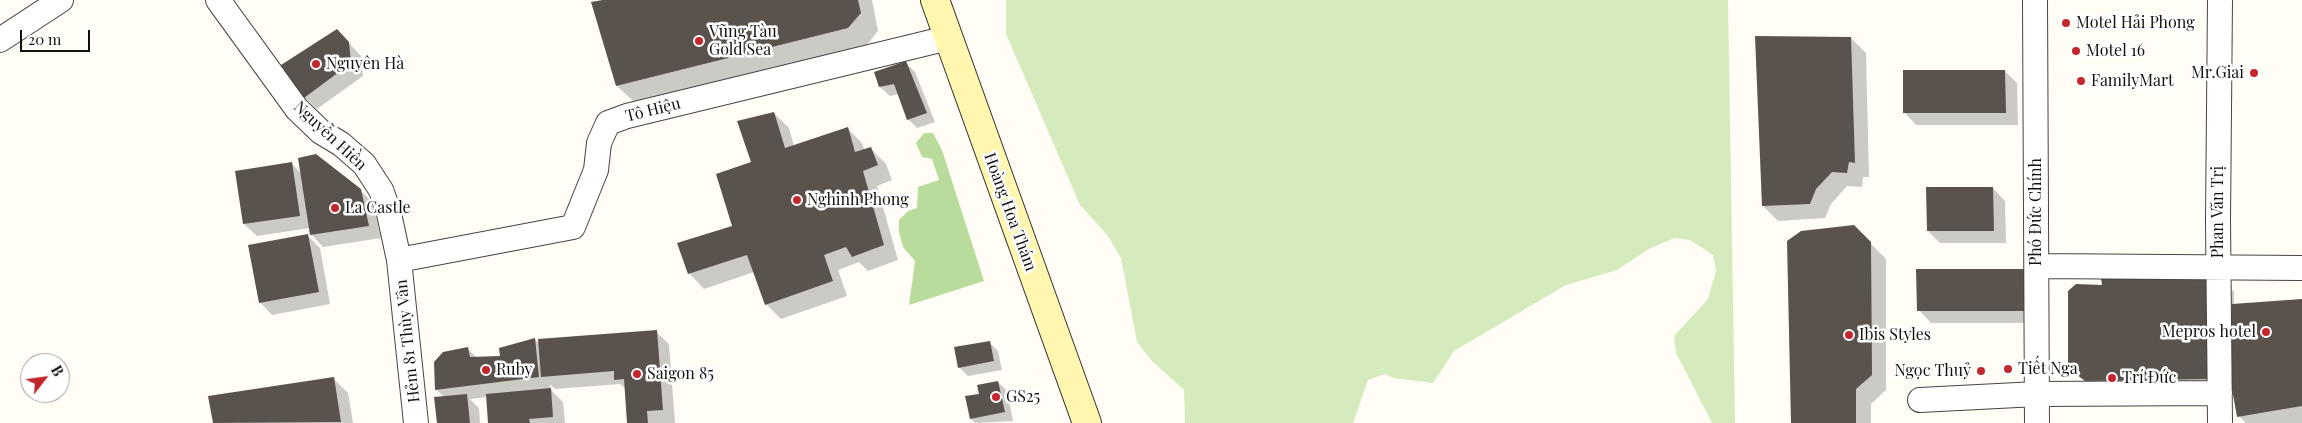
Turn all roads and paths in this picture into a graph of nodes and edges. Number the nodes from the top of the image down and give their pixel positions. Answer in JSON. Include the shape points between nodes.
{"nodes":[{"id":1,"x":61,"y":0,"type":"edge"},
{"id":2,"x":218,"y":0,"type":"edge"},
{"id":3,"x":935,"y":0,"type":"edge"},
{"id":4,"x":2035,"y":0,"type":"edge"},
{"id":5,"x":2220,"y":0,"type":"edge"},
{"id":6,"x":948,"y":38,"type":"junction"},
{"id":7,"x":0,"y":40,"type":"edge"},
{"id":8,"x":399,"y":260,"type":"junction"},
{"id":9,"x":2037,"y":266,"type":"junction"},
{"id":10,"x":2218,"y":268,"type":"junction"},
{"id":11,"x":2302,"y":268,"type":"edge"},
{"id":12,"x":2220,"y":393,"type":"junction"},
{"id":13,"x":2037,"y":394,"type":"junction"},
{"id":14,"x":1920,"y":400,"type":"dead end"},
{"id":15,"x":416,"y":423,"type":"edge"},
{"id":16,"x":1087,"y":423,"type":"edge"},
{"id":17,"x":2037,"y":423,"type":"edge"},
{"id":18,"x":2220,"y":423,"type":"edge"}],
"edges":[{"from":1,"to":7,"type":"street"},
{"from":2,"to":8,"type":"street","name":"Nguyễn Hiền","via":[[297,109],[364,164],[381,190],[388,209]]},
{"from":3,"to":6,"type":"main road","name":"Hoàng Hoa Thám"},
{"from":4,"to":9,"type":"street","name":"Phó Đức Chính"},
{"from":5,"to":10,"type":"street","name":"Phan Văn Trị"},
{"from":6,"to":8,"type":"street","name":"Tô Hiệu","via":[[608,123],[599,143],[596,170],[573,227]]},
{"from":6,"to":16,"type":"main road","name":"Hoàng Hoa Thám"},
{"from":8,"to":15,"type":"street","name":"Hẻm 81 Thùy Vân"},
{"from":9,"to":10,"type":"street"},
{"from":9,"to":13,"type":"street","name":"Phó Đức Chính"},
{"from":10,"to":11,"type":"street"},
{"from":10,"to":12,"type":"street","name":"Phan Văn Trị"},
{"from":12,"to":13,"type":"street"},
{"from":12,"to":18,"type":"street","name":"Phan Văn Trị"},
{"from":13,"to":14,"type":"street"},
{"from":13,"to":17,"type":"street","name":"Phó Đức Chính"}]}
